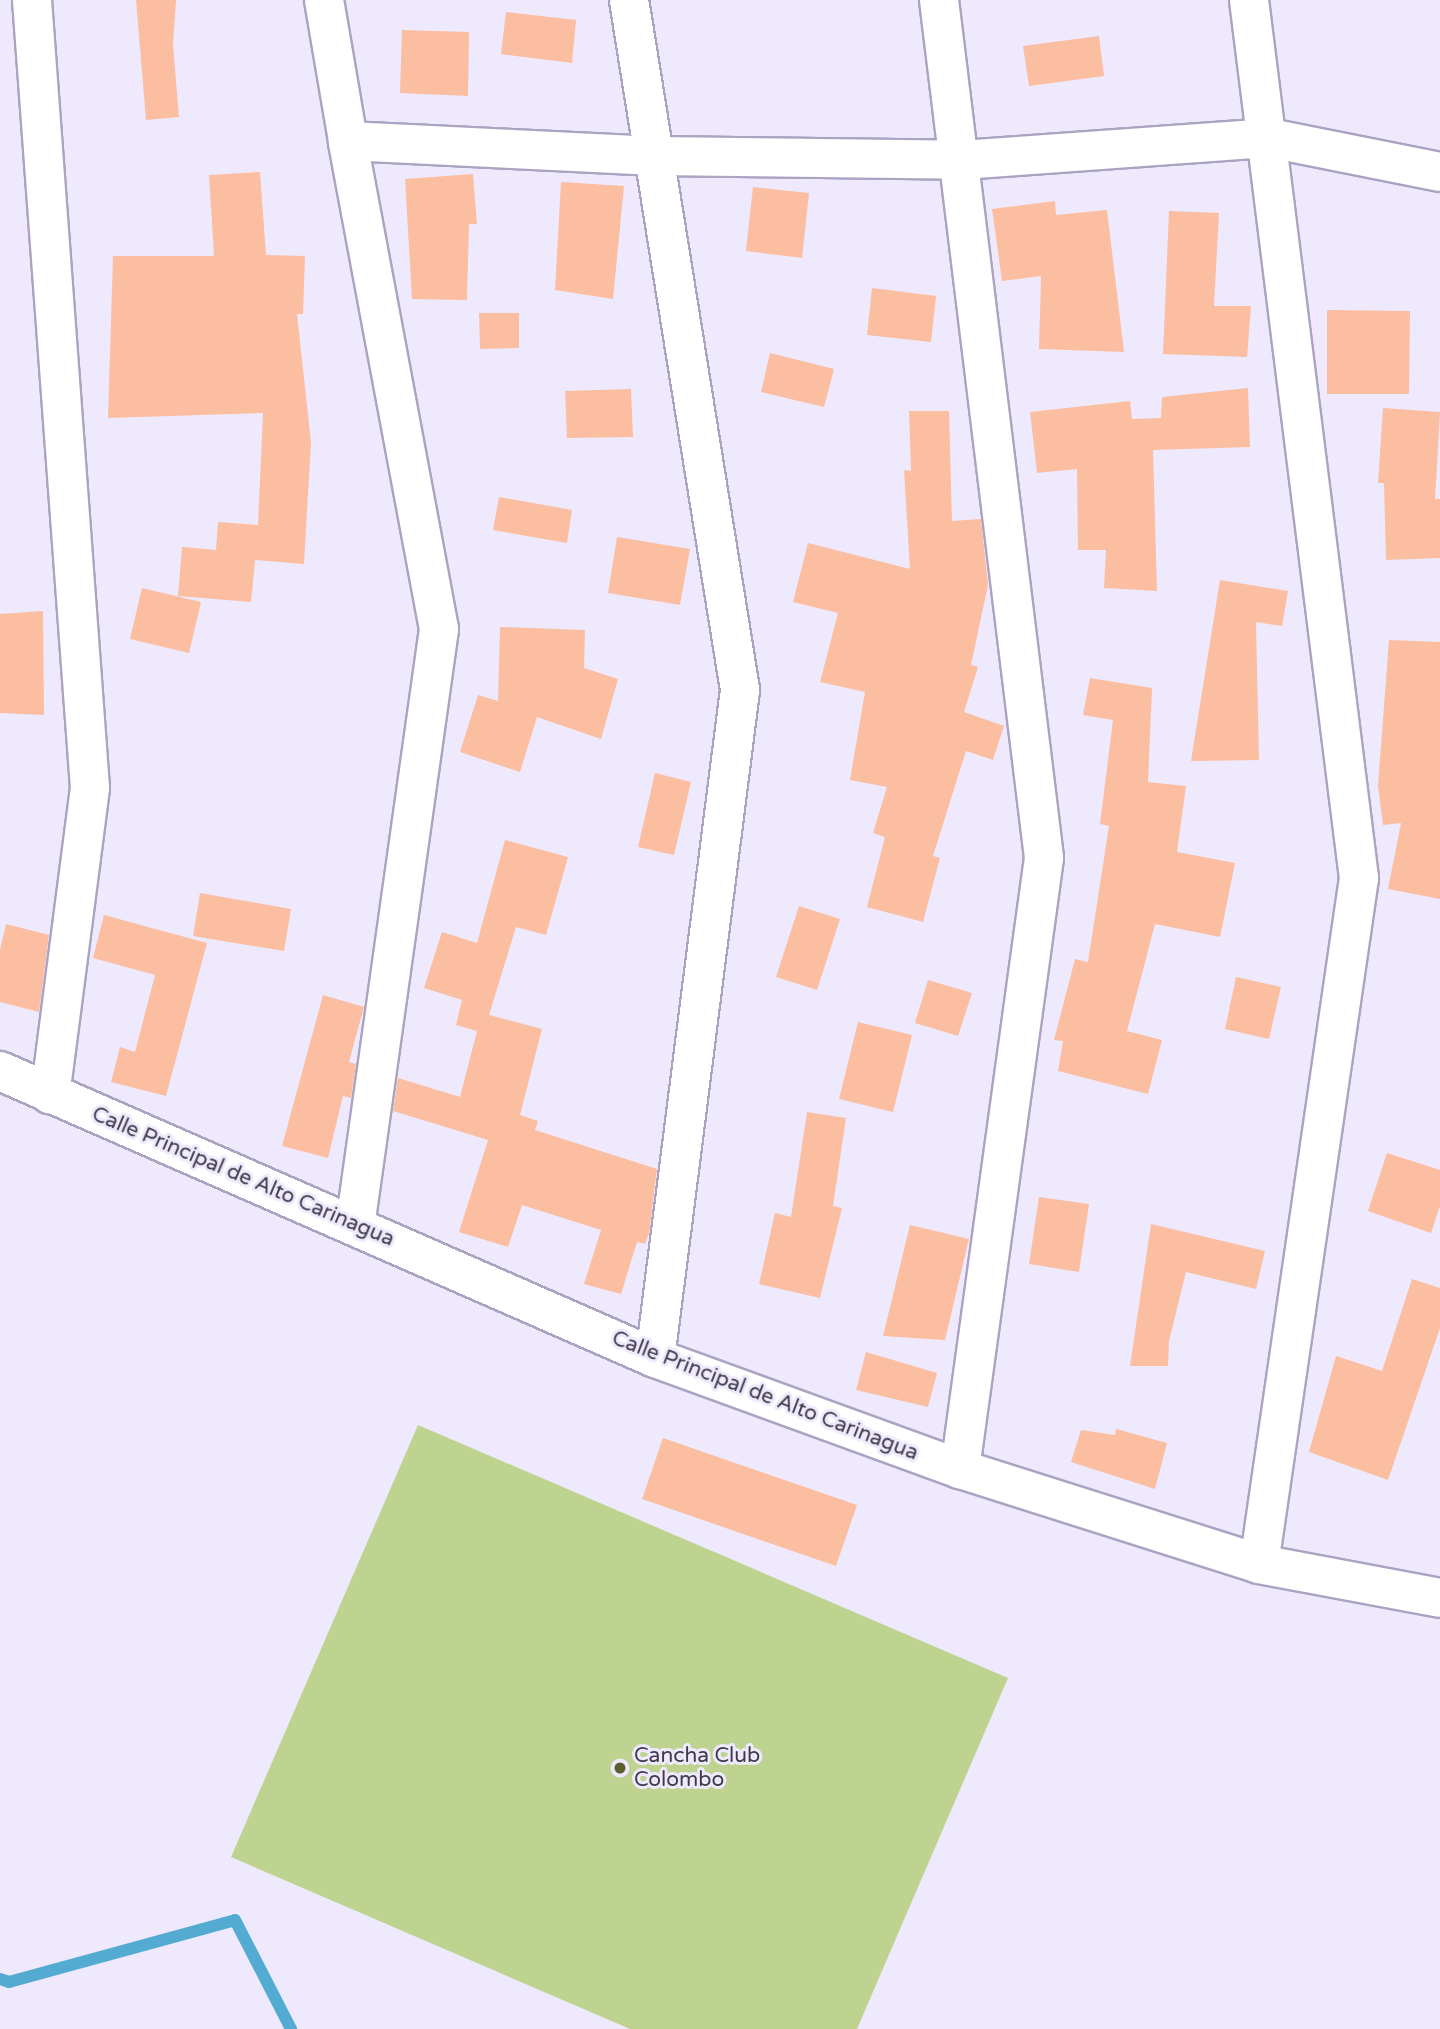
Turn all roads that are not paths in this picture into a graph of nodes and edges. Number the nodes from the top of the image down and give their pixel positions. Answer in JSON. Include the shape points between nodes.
{"nodes":[{"id":1,"x":32,"y":0,"type":"edge"},
{"id":2,"x":324,"y":0,"type":"edge"},
{"id":3,"x":629,"y":0,"type":"edge"},
{"id":4,"x":939,"y":0,"type":"edge"},
{"id":5,"x":1249,"y":0,"type":"edge"},
{"id":6,"x":1270,"y":138,"type":"junction"},
{"id":7,"x":348,"y":141,"type":"junction"},
{"id":8,"x":656,"y":156,"type":"junction"},
{"id":9,"x":962,"y":160,"type":"junction"},
{"id":10,"x":1440,"y":172,"type":"edge"},
{"id":11,"x":0,"y":1071,"type":"edge"},
{"id":12,"x":50,"y":1094,"type":"junction"},
{"id":13,"x":355,"y":1226,"type":"junction"},
{"id":14,"x":655,"y":1358,"type":"junction"},
{"id":15,"x":960,"y":1469,"type":"junction"},
{"id":16,"x":1259,"y":1564,"type":"junction"},
{"id":17,"x":1440,"y":1598,"type":"edge"}],
"edges":[{"from":1,"to":12,"type":"street","via":[[90,788]]},
{"from":2,"to":7,"type":"street"},
{"from":3,"to":8,"type":"street"},
{"from":4,"to":9,"type":"street"},
{"from":5,"to":6,"type":"street"},
{"from":6,"to":9,"type":"street"},
{"from":6,"to":10,"type":"street"},
{"from":6,"to":16,"type":"street","via":[[1359,878]]},
{"from":7,"to":8,"type":"street"},
{"from":7,"to":13,"type":"street","via":[[439,629]]},
{"from":8,"to":9,"type":"street"},
{"from":8,"to":14,"type":"street","via":[[740,690]]},
{"from":9,"to":15,"type":"street","via":[[1044,858]]},
{"from":11,"to":12,"type":"street","name":"Calle Principal de Alto Carinagua"},
{"from":12,"to":13,"type":"street","name":"Calle Principal de Alto Carinagua"},
{"from":13,"to":14,"type":"street","name":"Calle Principal de Alto Carinagua"},
{"from":14,"to":15,"type":"street","name":"Calle Principal de Alto Carinagua"},
{"from":15,"to":16,"type":"street","name":"Calle Principal de Alto Carinagua"},
{"from":16,"to":17,"type":"street","name":"Calle Principal de Alto Carinagua"}]}
